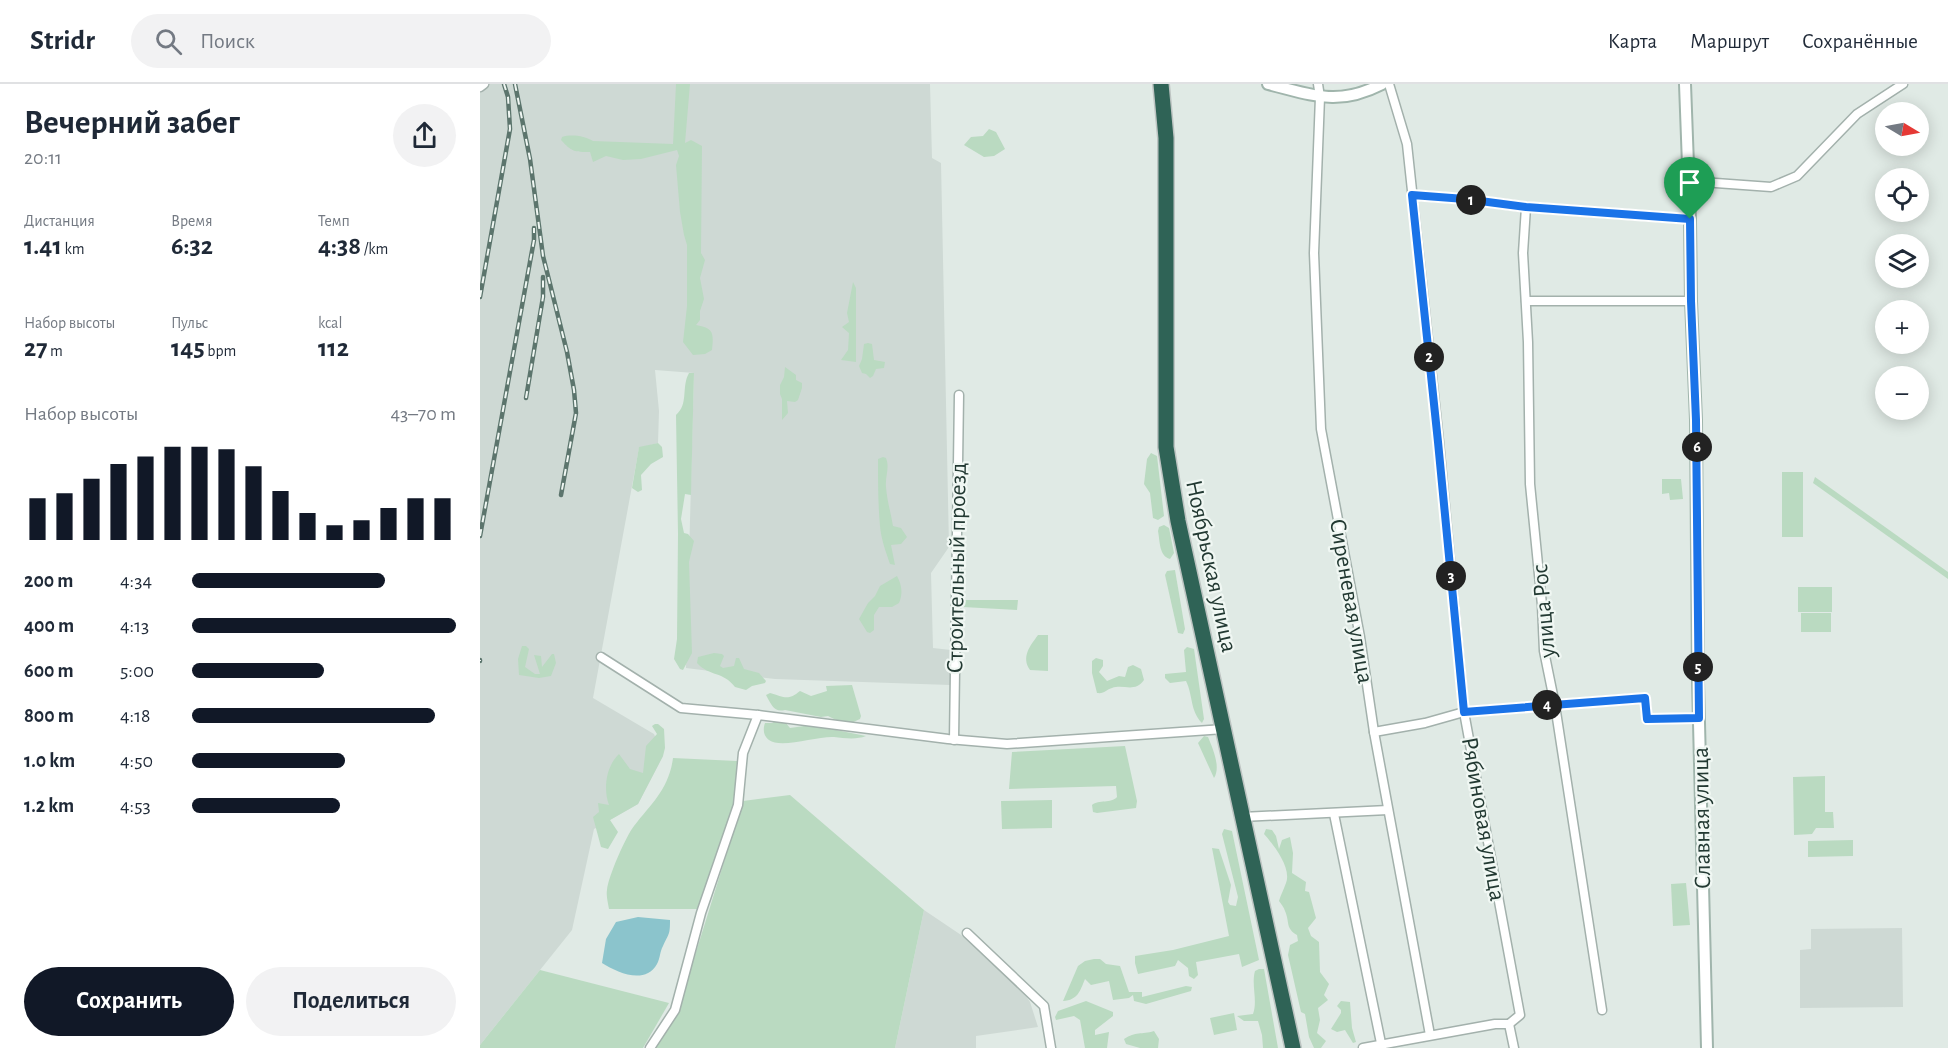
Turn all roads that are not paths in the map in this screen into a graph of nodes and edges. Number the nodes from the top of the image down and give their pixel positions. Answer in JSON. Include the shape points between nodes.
{"nodes":[{"id":1,"x":484,"y":84,"type":"edge"},
{"id":2,"x":1268,"y":84,"type":"edge"},
{"id":3,"x":1318,"y":84,"type":"edge"},
{"id":4,"x":1382,"y":84,"type":"edge"},
{"id":5,"x":1389,"y":84,"type":"edge"},
{"id":6,"x":1685,"y":84,"type":"edge"},
{"id":7,"x":1904,"y":84,"type":"edge"},
{"id":8,"x":1163,"y":85,"type":"edge"},
{"id":9,"x":480,"y":87,"type":"edge"},
{"id":10,"x":1320,"y":97,"type":"junction"},
{"id":11,"x":1688,"y":181,"type":"junction"},
{"id":12,"x":1412,"y":195,"type":"junction"},
{"id":13,"x":1526,"y":207,"type":"junction"},
{"id":14,"x":1690,"y":219,"type":"junction"},
{"id":15,"x":1526,"y":301,"type":"junction"},
{"id":16,"x":1691,"y":301,"type":"junction"},
{"id":17,"x":959,"y":395,"type":"dead end"},
{"id":18,"x":601,"y":657,"type":"dead end"},
{"id":19,"x":1555,"y":705,"type":"junction"},
{"id":20,"x":1464,"y":712,"type":"junction"},
{"id":21,"x":758,"y":715,"type":"junction"},
{"id":22,"x":1699,"y":718,"type":"junction"},
{"id":23,"x":1224,"y":729,"type":"junction"},
{"id":24,"x":1374,"y":732,"type":"junction"},
{"id":25,"x":954,"y":740,"type":"junction"},
{"id":26,"x":1388,"y":810,"type":"junction"},
{"id":27,"x":1334,"y":814,"type":"junction"},
{"id":28,"x":1242,"y":817,"type":"junction"},
{"id":29,"x":967,"y":933,"type":"dead end"},
{"id":30,"x":1602,"y":1010,"type":"dead end"},
{"id":31,"x":1509,"y":1024,"type":"junction"},
{"id":32,"x":1430,"y":1035,"type":"junction"},
{"id":33,"x":1381,"y":1046,"type":"edge"},
{"id":34,"x":650,"y":1048,"type":"edge"},
{"id":35,"x":1051,"y":1048,"type":"edge"},
{"id":36,"x":1293,"y":1048,"type":"edge"},
{"id":37,"x":1363,"y":1048,"type":"edge"},
{"id":38,"x":1514,"y":1048,"type":"edge"},
{"id":39,"x":1707,"y":1048,"type":"edge"}],
"edges":[{"from":1,"to":9,"type":"street"},
{"from":2,"to":10,"type":"street"},
{"from":3,"to":10,"type":"street","name":"Сиреневая улица"},
{"from":4,"to":10,"type":"street","via":[[1347,98]]},
{"from":5,"to":12,"type":"street","name":"Рябиновая улица","via":[[1407,144]]},
{"from":6,"to":11,"type":"street","name":"Славная улица"},
{"from":7,"to":11,"type":"street","via":[[1857,114],[1797,176],[1771,187]]},
{"from":8,"to":23,"type":"highway","name":"Ноябрьская улица","via":[[1166,447]]},
{"from":10,"to":24,"type":"street","name":"Сиреневая улица","via":[[1314,253],[1321,429]]},
{"from":11,"to":14,"type":"street","name":"Славная улица"},
{"from":12,"to":13,"type":"street"},
{"from":12,"to":20,"type":"street","name":"Рябиновая улица"},
{"from":13,"to":14,"type":"street"},
{"from":13,"to":15,"type":"street","name":"улица Рос"},
{"from":14,"to":16,"type":"street","name":"Славная улица"},
{"from":15,"to":16,"type":"street"},
{"from":15,"to":19,"type":"street","name":"улица Рос","via":[[1530,484],[1544,651]]},
{"from":16,"to":22,"type":"street","name":"Славная улица"},
{"from":17,"to":25,"type":"street","name":"Строительный проезд"},
{"from":18,"to":21,"type":"street","via":[[681,708]]},
{"from":19,"to":20,"type":"street"},
{"from":19,"to":22,"type":"street","via":[[1645,698],[1647,719]]},
{"from":19,"to":30,"type":"street","name":"улица Рос"},
{"from":20,"to":24,"type":"street"},
{"from":20,"to":31,"type":"street","name":"Рябиновая улица","via":[[1520,1015]]},
{"from":21,"to":25,"type":"street"},
{"from":21,"to":34,"type":"street","via":[[743,753],[738,806],[701,914],[675,1010]]},
{"from":22,"to":39,"type":"street","name":"Славная улица"},
{"from":23,"to":25,"type":"street","via":[[1007,744]]},
{"from":23,"to":28,"type":"highway","name":"Ноябрьская улица"},
{"from":24,"to":26,"type":"street","name":"Сиреневая улица"},
{"from":26,"to":27,"type":"street"},
{"from":26,"to":32,"type":"street","name":"Сиреневая улица"},
{"from":27,"to":28,"type":"street"},
{"from":27,"to":33,"type":"street"},
{"from":28,"to":36,"type":"highway","name":"Ноябрьская улица"},
{"from":29,"to":35,"type":"street","via":[[1044,1006]]},
{"from":31,"to":32,"type":"street"},
{"from":31,"to":38,"type":"street"},
{"from":32,"to":33,"type":"street"},
{"from":33,"to":37,"type":"street"}]}
